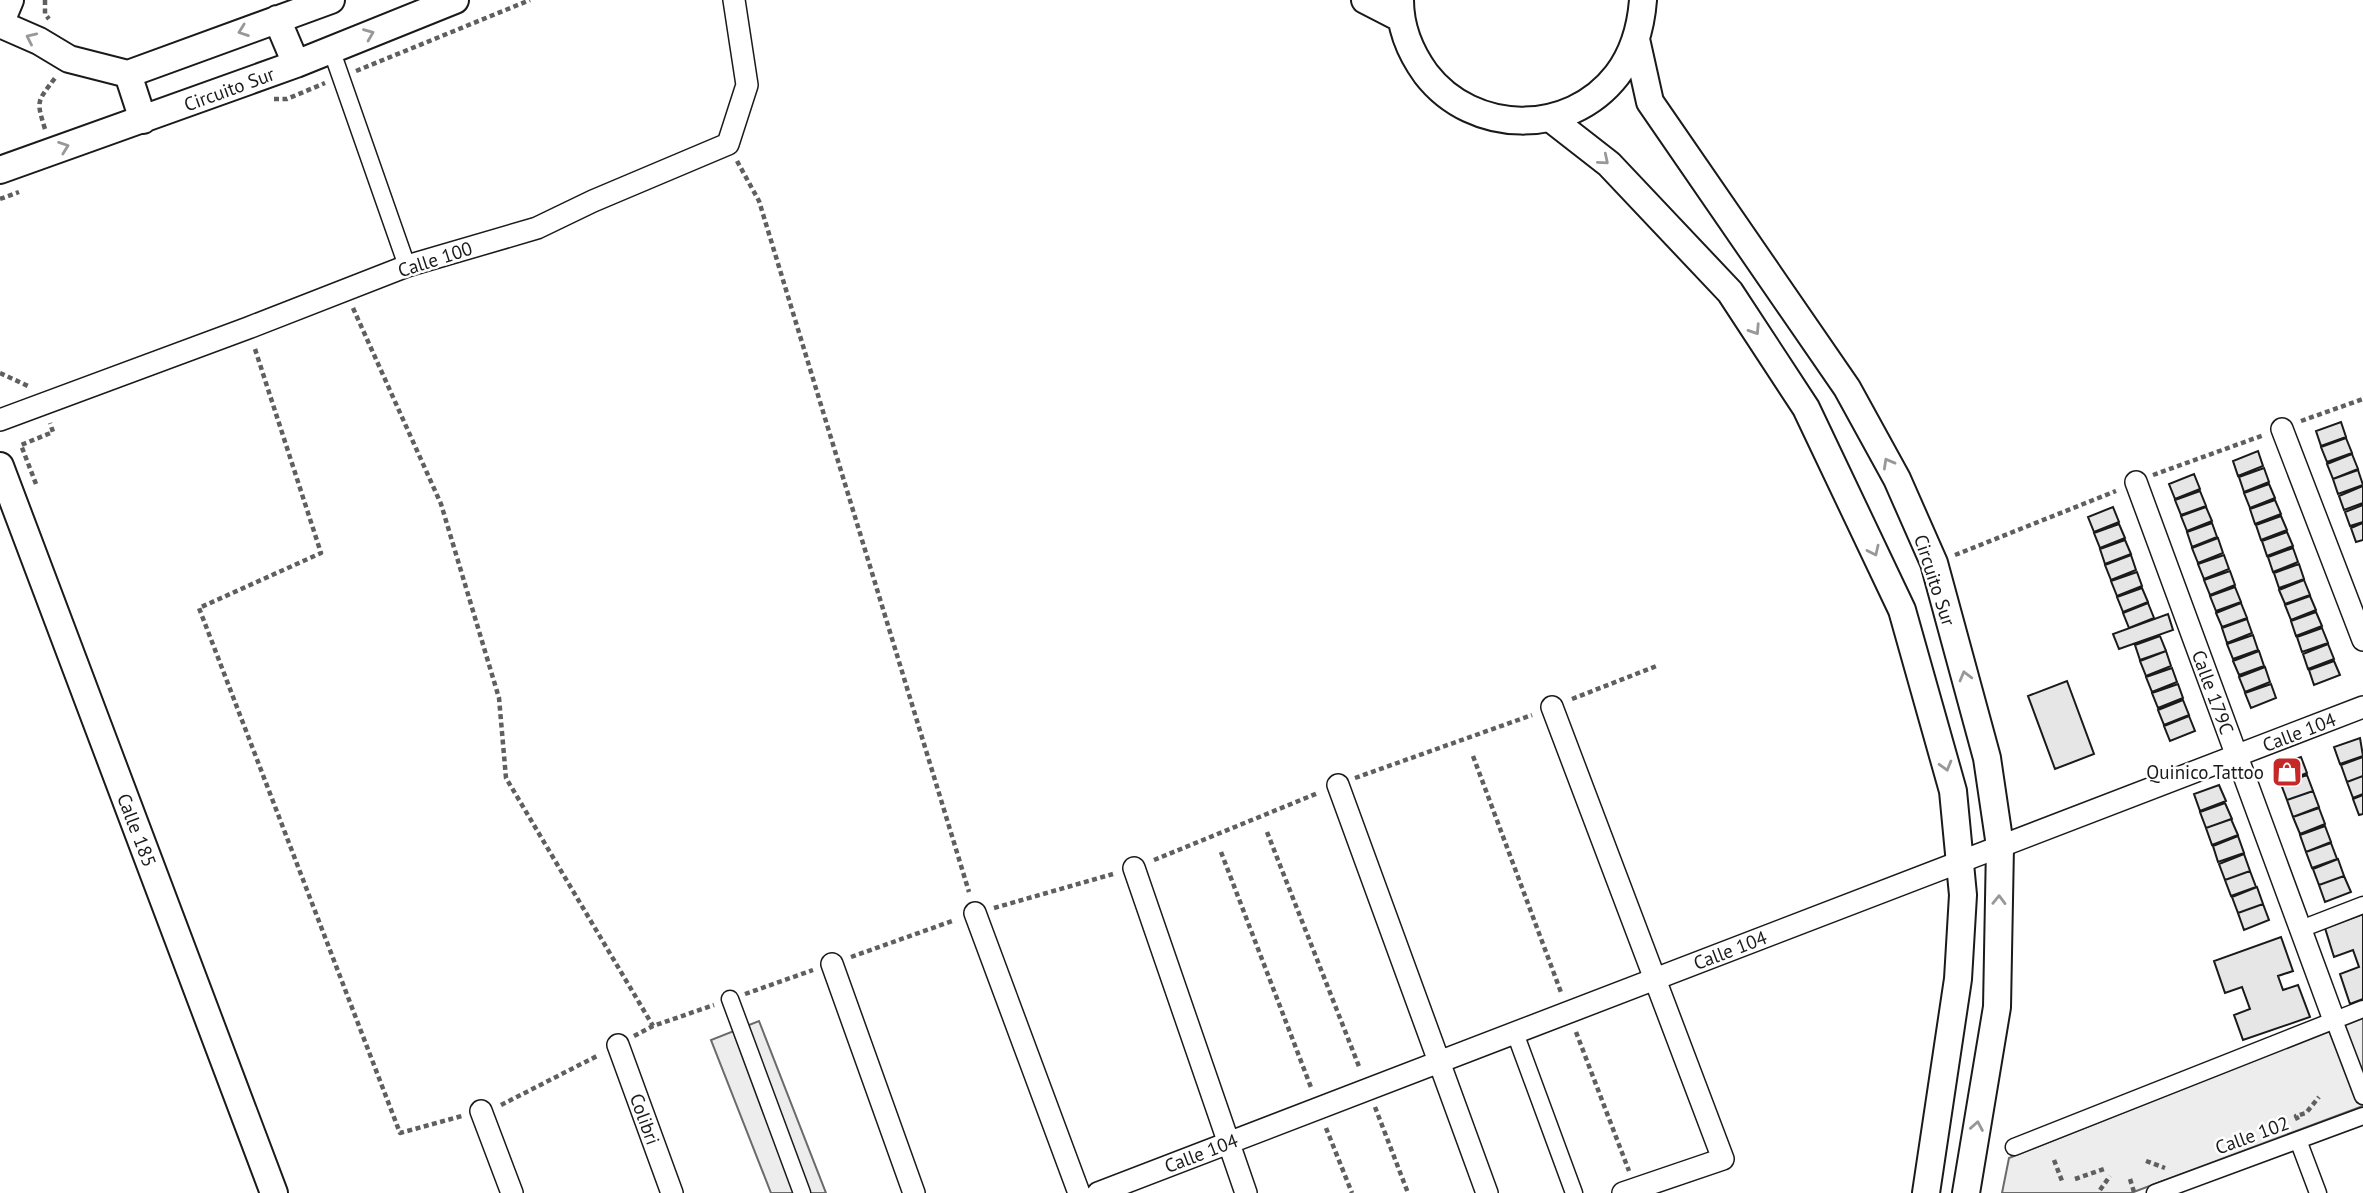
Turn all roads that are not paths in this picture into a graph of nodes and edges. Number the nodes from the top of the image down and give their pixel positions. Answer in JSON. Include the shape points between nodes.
{"nodes":[{"id":1,"x":9,"y":0,"type":"edge"},
{"id":2,"x":331,"y":0,"type":"edge"},
{"id":3,"x":455,"y":0,"type":"edge"},
{"id":4,"x":734,"y":0,"type":"edge"},
{"id":5,"x":1365,"y":0,"type":"edge"},
{"id":6,"x":1643,"y":0,"type":"edge"},
{"id":7,"x":1400,"y":9,"type":"edge"},
{"id":8,"x":277,"y":19,"type":"junction"},
{"id":9,"x":0,"y":24,"type":"edge"},
{"id":10,"x":1636,"y":39,"type":"junction"},
{"id":11,"x":331,"y":50,"type":"junction"},
{"id":12,"x":296,"y":64,"type":"junction"},
{"id":13,"x":128,"y":74,"type":"junction"},
{"id":14,"x":1550,"y":118,"type":"junction"},
{"id":15,"x":143,"y":120,"type":"junction"},
{"id":16,"x":0,"y":170,"type":"edge"},
{"id":17,"x":407,"y":266,"type":"junction"},
{"id":18,"x":0,"y":420,"type":"edge"},
{"id":19,"x":2282,"y":429,"type":"dead end"},
{"id":20,"x":0,"y":466,"type":"edge"},
{"id":21,"x":2136,"y":482,"type":"dead end"},
{"id":22,"x":2363,"y":640,"type":"edge"},
{"id":23,"x":1552,"y":707,"type":"road end"},
{"id":24,"x":2363,"y":707,"type":"edge"},
{"id":25,"x":2237,"y":756,"type":"junction"},
{"id":26,"x":1338,"y":785,"type":"road end"},
{"id":27,"x":2000,"y":846,"type":"junction"},
{"id":28,"x":1962,"y":861,"type":"junction"},
{"id":29,"x":1135,"y":868,"type":"road end"},
{"id":30,"x":2363,"y":905,"type":"edge"},
{"id":31,"x":975,"y":913,"type":"road end"},
{"id":32,"x":2301,"y":929,"type":"junction"},
{"id":33,"x":832,"y":964,"type":"road end"},
{"id":34,"x":1655,"y":979,"type":"junction"},
{"id":35,"x":730,"y":999,"type":"road end"},
{"id":36,"x":2363,"y":1009,"type":"edge"},
{"id":37,"x":2334,"y":1020,"type":"junction"},
{"id":38,"x":1516,"y":1033,"type":"junction"},
{"id":39,"x":618,"y":1045,"type":"road end"},
{"id":40,"x":1438,"y":1062,"type":"junction"},
{"id":41,"x":2363,"y":1096,"type":"edge"},
{"id":42,"x":481,"y":1111,"type":"road end"},
{"id":43,"x":2363,"y":1115,"type":"edge"},
{"id":44,"x":2300,"y":1135,"type":"junction"},
{"id":45,"x":1227,"y":1143,"type":"junction"},
{"id":46,"x":2014,"y":1147,"type":"dead end"},
{"id":47,"x":1629,"y":1191,"type":"edge"},
{"id":48,"x":274,"y":1193,"type":"edge"},
{"id":49,"x":512,"y":1193,"type":"edge"},
{"id":50,"x":672,"y":1193,"type":"edge"},
{"id":51,"x":803,"y":1193,"type":"edge"},
{"id":52,"x":914,"y":1193,"type":"edge"},
{"id":53,"x":1079,"y":1193,"type":"edge"},
{"id":54,"x":1098,"y":1193,"type":"edge"},
{"id":55,"x":1246,"y":1193,"type":"edge"},
{"id":56,"x":1487,"y":1193,"type":"edge"},
{"id":57,"x":1574,"y":1193,"type":"edge"},
{"id":58,"x":1926,"y":1193,"type":"edge"},
{"id":59,"x":1966,"y":1193,"type":"edge"},
{"id":60,"x":2156,"y":1193,"type":"edge"},
{"id":61,"x":2318,"y":1193,"type":"edge"}],
"edges":[{"from":1,"to":9,"type":"street"},
{"from":2,"to":8,"type":"street"},
{"from":11,"to":3,"type":"street","name":"Circuito Sur","one_way":true},
{"from":4,"to":17,"type":"street","name":"Calle 100","via":[[747,85],[728,144],[537,228]]},
{"from":5,"to":7,"type":"street"},
{"from":6,"to":10,"type":"street"},
{"from":7,"to":14,"type":"street","via":[[1413,57],[1438,89],[1471,111],[1510,121]]},
{"from":8,"to":12,"type":"street"},
{"from":8,"to":13,"type":"street","one_way":true},
{"from":13,"to":9,"type":"street","one_way":true,"via":[[69,60],[39,40]]},
{"from":10,"to":14,"type":"street","via":[[1617,75],[1587,102]]},
{"from":27,"to":10,"type":"street","name":"Circuito Sur","one_way":true,"via":[[1987,758],[1934,563],[1897,479],[1847,388],[1650,102]]},
{"from":11,"to":12,"type":"street","name":"Circuito Sur"},
{"from":11,"to":17,"type":"street"},
{"from":12,"to":15,"type":"street","name":"Circuito Sur"},
{"from":13,"to":15,"type":"street"},
{"from":14,"to":28,"type":"street","one_way":true,"via":[[1609,164],[1730,292],[1806,408],[1902,610],[1953,791]]},
{"from":16,"to":15,"type":"street","name":"Circuito Sur","one_way":true},
{"from":17,"to":18,"type":"street","name":"Calle 100"},
{"from":19,"to":22,"type":"street"},
{"from":20,"to":48,"type":"street","name":"Calle 185"},
{"from":21,"to":25,"type":"street","name":"Calle 179C"},
{"from":23,"to":34,"type":"street"},
{"from":24,"to":25,"type":"street","name":"Calle 104"},
{"from":25,"to":27,"type":"street","name":"Calle 104"},
{"from":25,"to":32,"type":"street","name":"Calle 179C"},
{"from":26,"to":40,"type":"street"},
{"from":27,"to":28,"type":"street","name":"Calle 104"},
{"from":59,"to":27,"type":"street","name":"Circuito Sur","one_way":true,"via":[[1997,1007]]},
{"from":28,"to":34,"type":"street","name":"Calle 104"},
{"from":28,"to":58,"type":"street","via":[[1958,979]]},
{"from":29,"to":45,"type":"street"},
{"from":30,"to":32,"type":"street"},
{"from":31,"to":53,"type":"street"},
{"from":32,"to":37,"type":"street","name":"Calle 179C"},
{"from":33,"to":52,"type":"street"},
{"from":34,"to":38,"type":"street","name":"Calle 104"},
{"from":34,"to":47,"type":"street","via":[[1723,1158]]},
{"from":35,"to":51,"type":"street"},
{"from":36,"to":37,"type":"street"},
{"from":37,"to":41,"type":"street"},
{"from":37,"to":46,"type":"street"},
{"from":38,"to":40,"type":"street","name":"Calle 104"},
{"from":38,"to":57,"type":"street"},
{"from":39,"to":50,"type":"street","name":"Colibri"},
{"from":40,"to":45,"type":"street","name":"Calle 104"},
{"from":40,"to":56,"type":"street"},
{"from":42,"to":49,"type":"street"},
{"from":43,"to":44,"type":"street","name":"Calle 102"},
{"from":44,"to":60,"type":"street","name":"Calle 102"},
{"from":44,"to":61,"type":"street"},
{"from":45,"to":54,"type":"street","name":"Calle 104"},
{"from":45,"to":55,"type":"street"}]}
